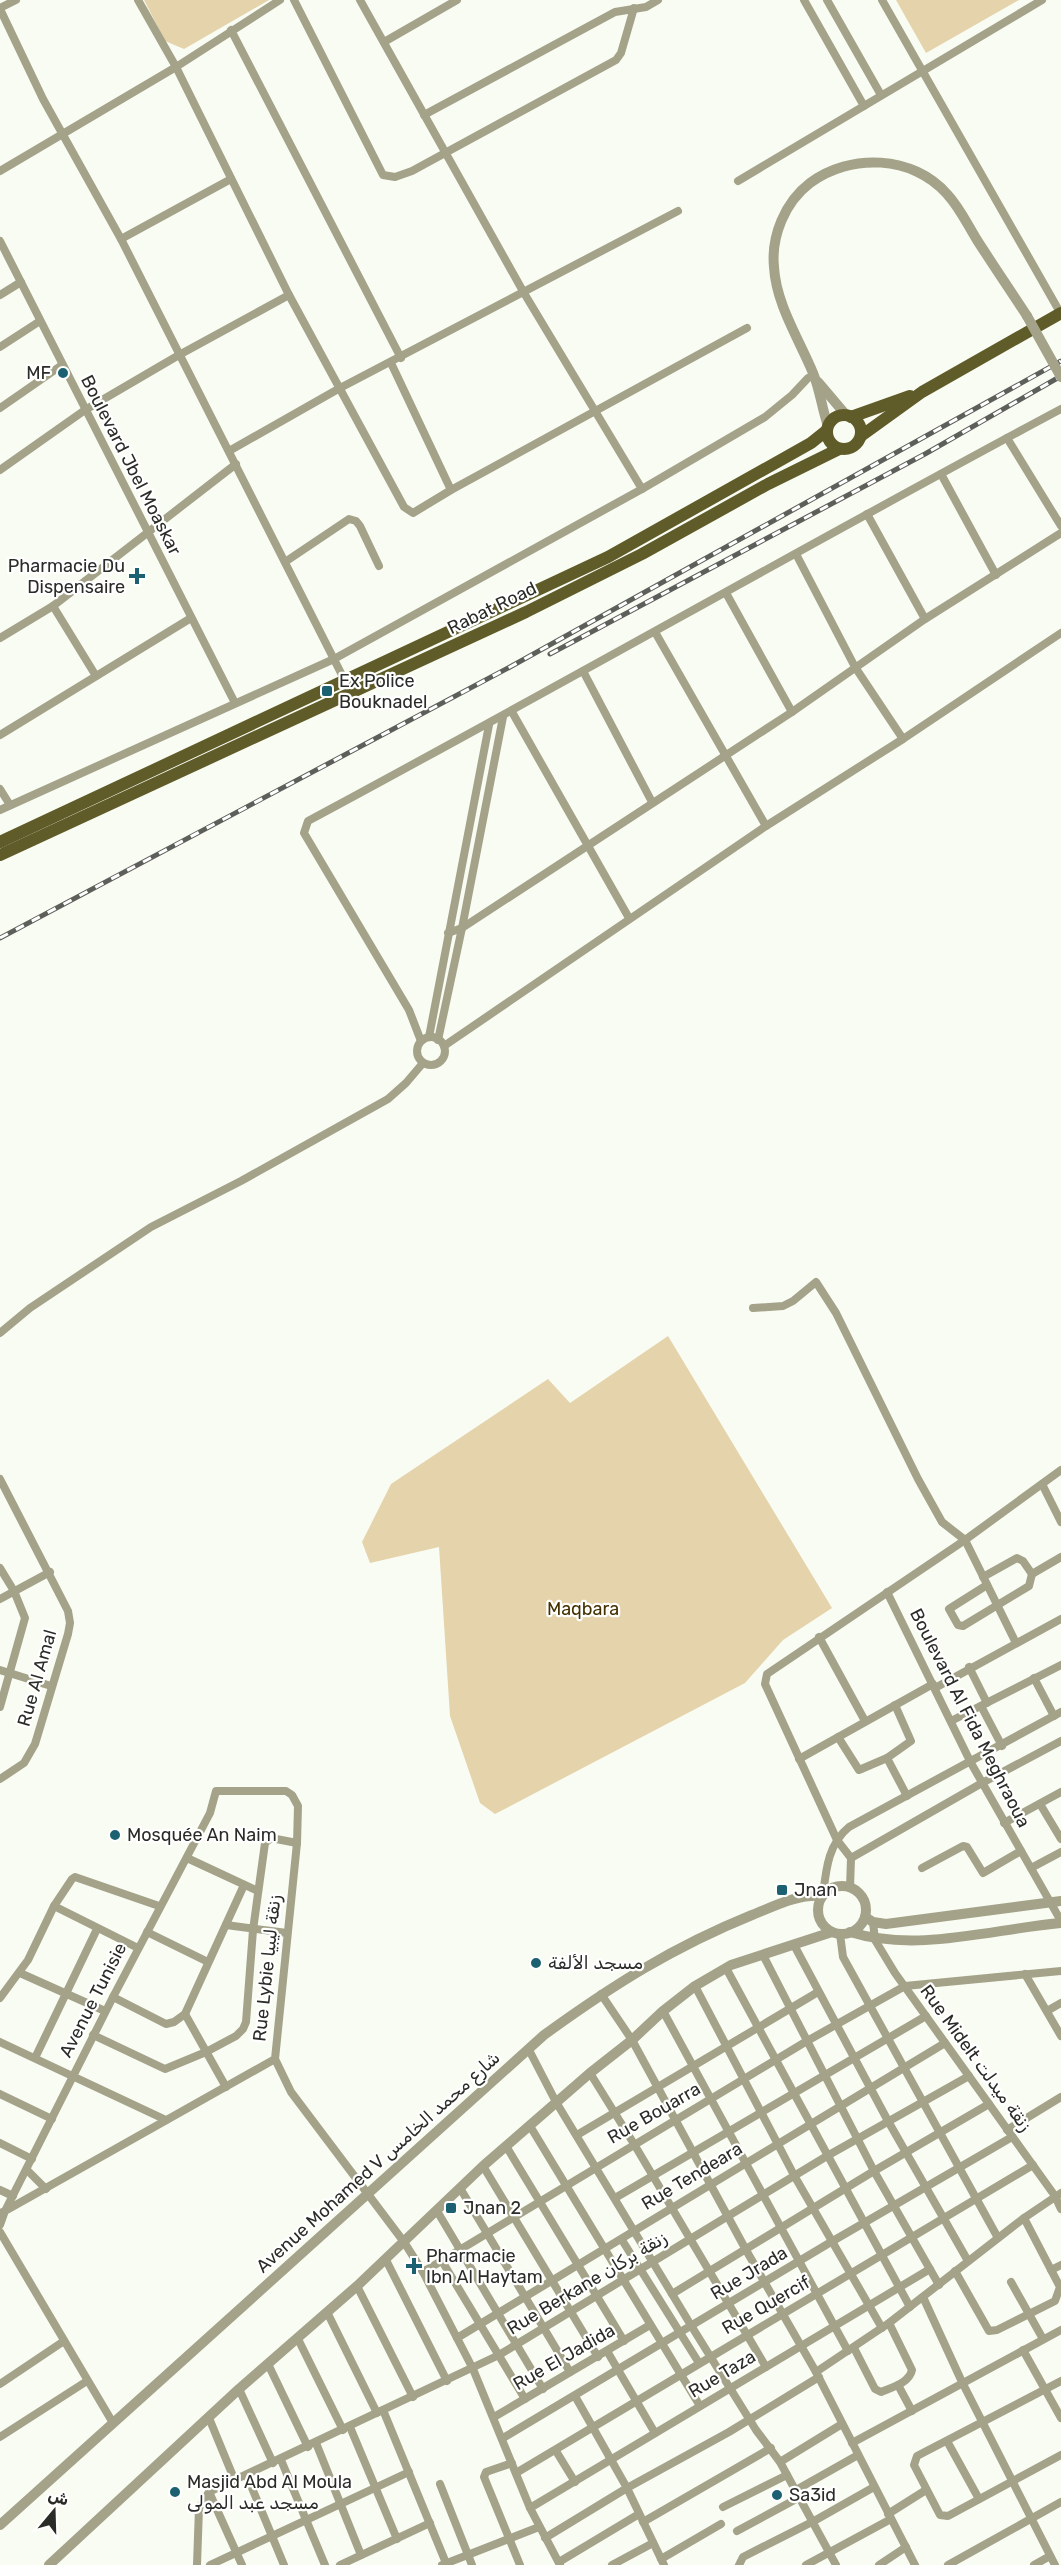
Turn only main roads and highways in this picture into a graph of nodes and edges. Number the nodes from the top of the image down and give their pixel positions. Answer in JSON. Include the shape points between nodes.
{"nodes":[{"id":1,"x":1061,"y":314,"type":"edge"},
{"id":2,"x":922,"y":392,"type":"junction"},
{"id":3,"x":849,"y":416,"type":"junction"},
{"id":4,"x":827,"y":429,"type":"junction"},
{"id":5,"x":861,"y":436,"type":"junction"},
{"id":6,"x":838,"y":449,"type":"junction"},
{"id":7,"x":0,"y":842,"type":"edge"},
{"id":8,"x":0,"y":855,"type":"edge"}],
"edges":[{"from":1,"to":2,"type":"main road"},
{"from":2,"to":3,"type":"main road"},
{"from":2,"to":5,"type":"main road"},
{"from":3,"to":4,"type":"main road","via":[[835,417]]},
{"from":3,"to":5,"type":"main road","via":[[860,425]]},
{"from":4,"to":6,"type":"main road","via":[[830,443]]},
{"from":4,"to":7,"type":"main road","via":[[811,443],[608,557]]},
{"from":5,"to":6,"type":"main road","via":[[851,448]]},
{"from":6,"to":8,"type":"main road","via":[[526,612]]}]}
